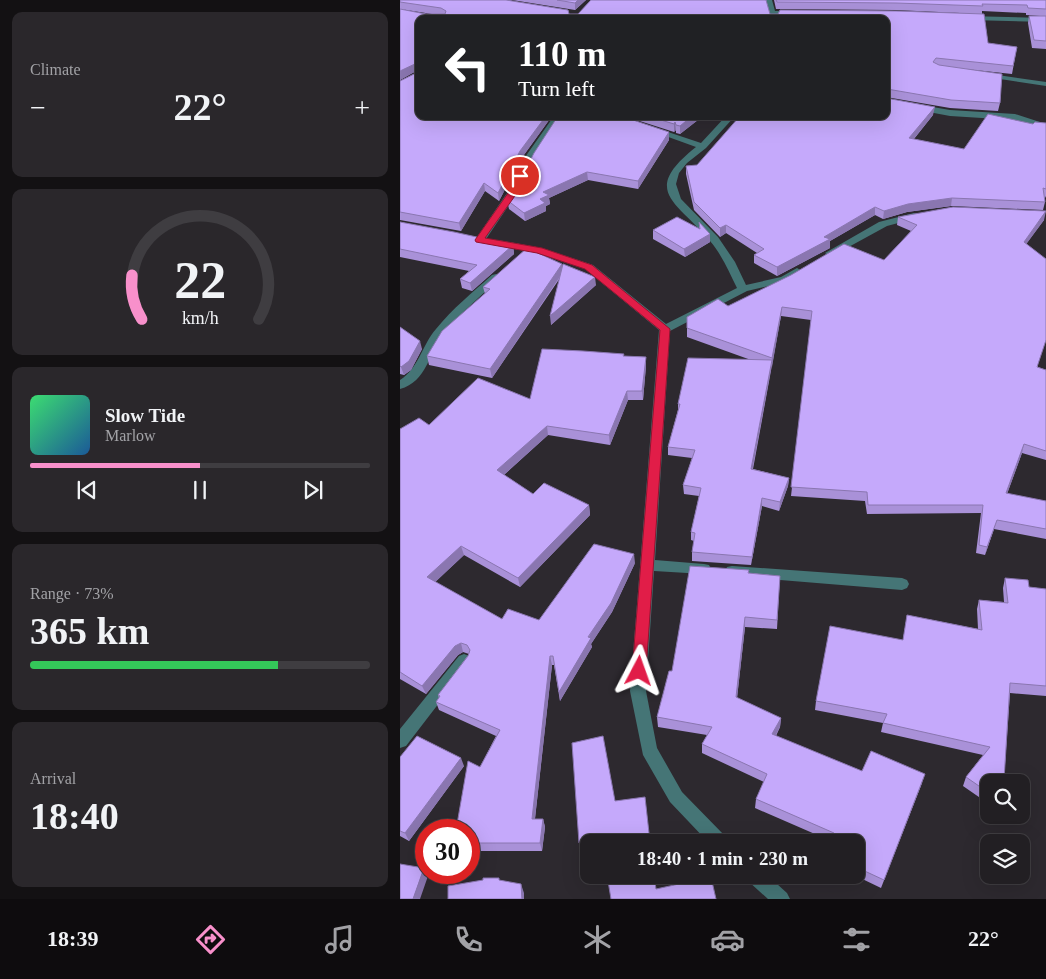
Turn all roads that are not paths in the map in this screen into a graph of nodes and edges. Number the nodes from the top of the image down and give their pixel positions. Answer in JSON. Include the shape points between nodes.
{"nodes":[{"id":1,"x":768,"y":0,"type":"edge"},
{"id":2,"x":801,"y":13,"type":"edge"},
{"id":3,"x":774,"y":15,"type":"edge"},
{"id":4,"x":783,"y":15,"type":"edge"},
{"id":5,"x":959,"y":17,"type":"edge"},
{"id":6,"x":1046,"y":20,"type":"edge"},
{"id":7,"x":977,"y":74,"type":"edge"},
{"id":8,"x":1046,"y":84,"type":"edge"},
{"id":9,"x":890,"y":102,"type":"edge"},
{"id":10,"x":555,"y":120,"type":"edge"},
{"id":11,"x":727,"y":120,"type":"edge"},
{"id":12,"x":1046,"y":127,"type":"edge"},
{"id":13,"x":648,"y":129,"type":"edge"},
{"id":14,"x":703,"y":146,"type":"junction"},
{"id":15,"x":925,"y":215,"type":"edge"},
{"id":16,"x":528,"y":249,"type":"junction"},
{"id":17,"x":515,"y":260,"type":"edge"},
{"id":18,"x":502,"y":272,"type":"edge"},
{"id":19,"x":743,"y":289,"type":"junction"},
{"id":20,"x":665,"y":329,"type":"junction"},
{"id":21,"x":400,"y":385,"type":"edge"},
{"id":22,"x":647,"y":565,"type":"junction"},
{"id":23,"x":902,"y":584,"type":"dead end"},
{"id":24,"x":464,"y":660,"type":"edge"},
{"id":25,"x":400,"y":741,"type":"edge"},
{"id":26,"x":711,"y":834,"type":"edge"},
{"id":27,"x":764,"y":884,"type":"edge"},
{"id":28,"x":781,"y":899,"type":"edge"}],
"edges":[{"from":1,"to":3,"type":"street"},
{"from":2,"to":4,"type":"street"},
{"from":5,"to":6,"type":"street"},
{"from":7,"to":8,"type":"street"},
{"from":9,"to":12,"type":"street","via":[[950,113],[1015,117]]},
{"from":10,"to":16,"type":"street","via":[[528,160],[512,193],[475,239]]},
{"from":11,"to":14,"type":"street"},
{"from":13,"to":14,"type":"street"},
{"from":14,"to":19,"type":"street","via":[[674,172],[671,184],[676,200],[714,239]]},
{"from":15,"to":19,"type":"street","via":[[883,224],[785,279]]},
{"from":16,"to":17,"type":"street"},
{"from":16,"to":20,"type":"street","via":[[589,267]]},
{"from":18,"to":21,"type":"street","via":[[439,332],[417,374]]},
{"from":19,"to":20,"type":"street"},
{"from":20,"to":22,"type":"street"},
{"from":22,"to":23,"type":"street"},
{"from":22,"to":26,"type":"street","via":[[638,691],[648,750],[676,797]]},
{"from":24,"to":25,"type":"street"},
{"from":27,"to":28,"type":"street"}]}
